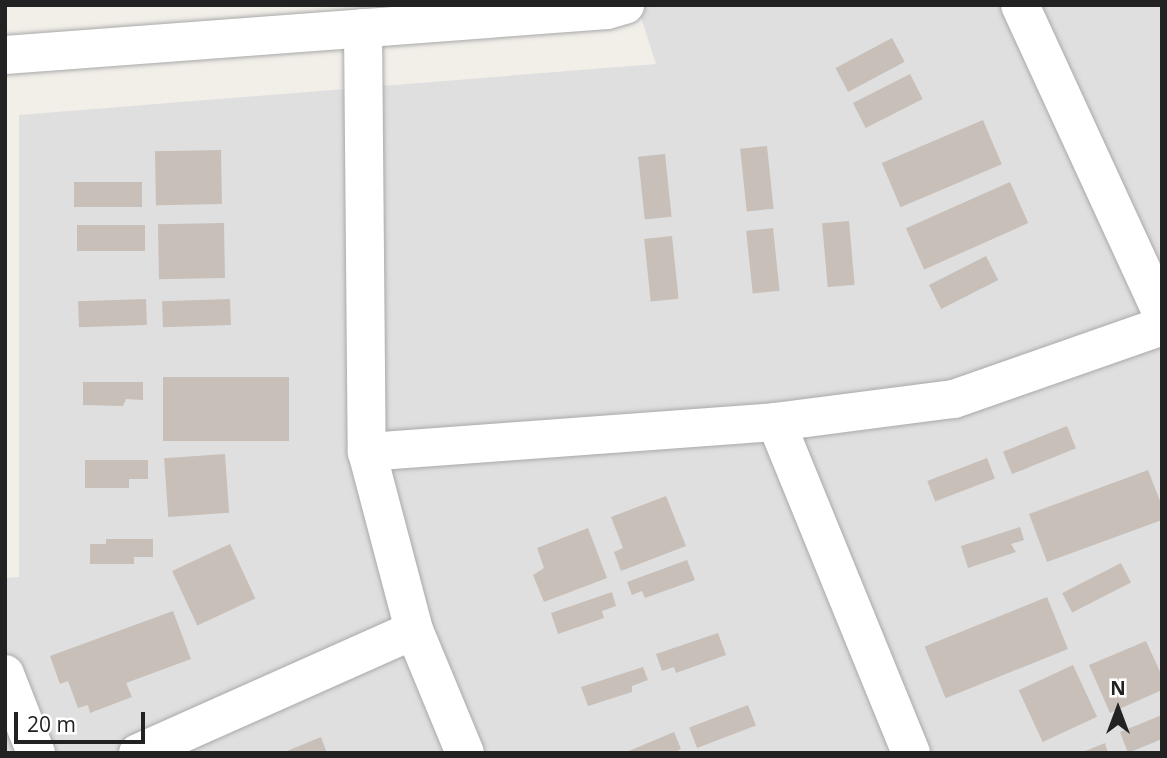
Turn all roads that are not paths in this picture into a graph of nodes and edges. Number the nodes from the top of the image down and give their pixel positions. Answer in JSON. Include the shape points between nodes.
{"nodes":[{"id":1,"x":1020,"y":5,"type":"edge"},
{"id":2,"x":612,"y":7,"type":"edge"},
{"id":3,"x":363,"y":28,"type":"junction"},
{"id":4,"x":5,"y":55,"type":"edge"},
{"id":5,"x":1162,"y":314,"type":"edge"},
{"id":6,"x":1162,"y":326,"type":"edge"},
{"id":7,"x":776,"y":422,"type":"junction"},
{"id":8,"x":367,"y":452,"type":"junction"},
{"id":9,"x":414,"y":630,"type":"junction"},
{"id":10,"x":5,"y":674,"type":"edge"},
{"id":11,"x":36,"y":753,"type":"edge"},
{"id":12,"x":138,"y":753,"type":"edge"},
{"id":13,"x":465,"y":753,"type":"edge"},
{"id":14,"x":911,"y":753,"type":"edge"}],
"edges":[{"from":1,"to":5,"type":"street"},
{"from":2,"to":3,"type":"street"},
{"from":3,"to":4,"type":"street"},
{"from":3,"to":8,"type":"street"},
{"from":6,"to":7,"type":"street","via":[[954,399]]},
{"from":7,"to":8,"type":"street"},
{"from":7,"to":14,"type":"street"},
{"from":8,"to":9,"type":"street"},
{"from":9,"to":12,"type":"street"},
{"from":9,"to":13,"type":"street"},
{"from":10,"to":11,"type":"street"}]}
